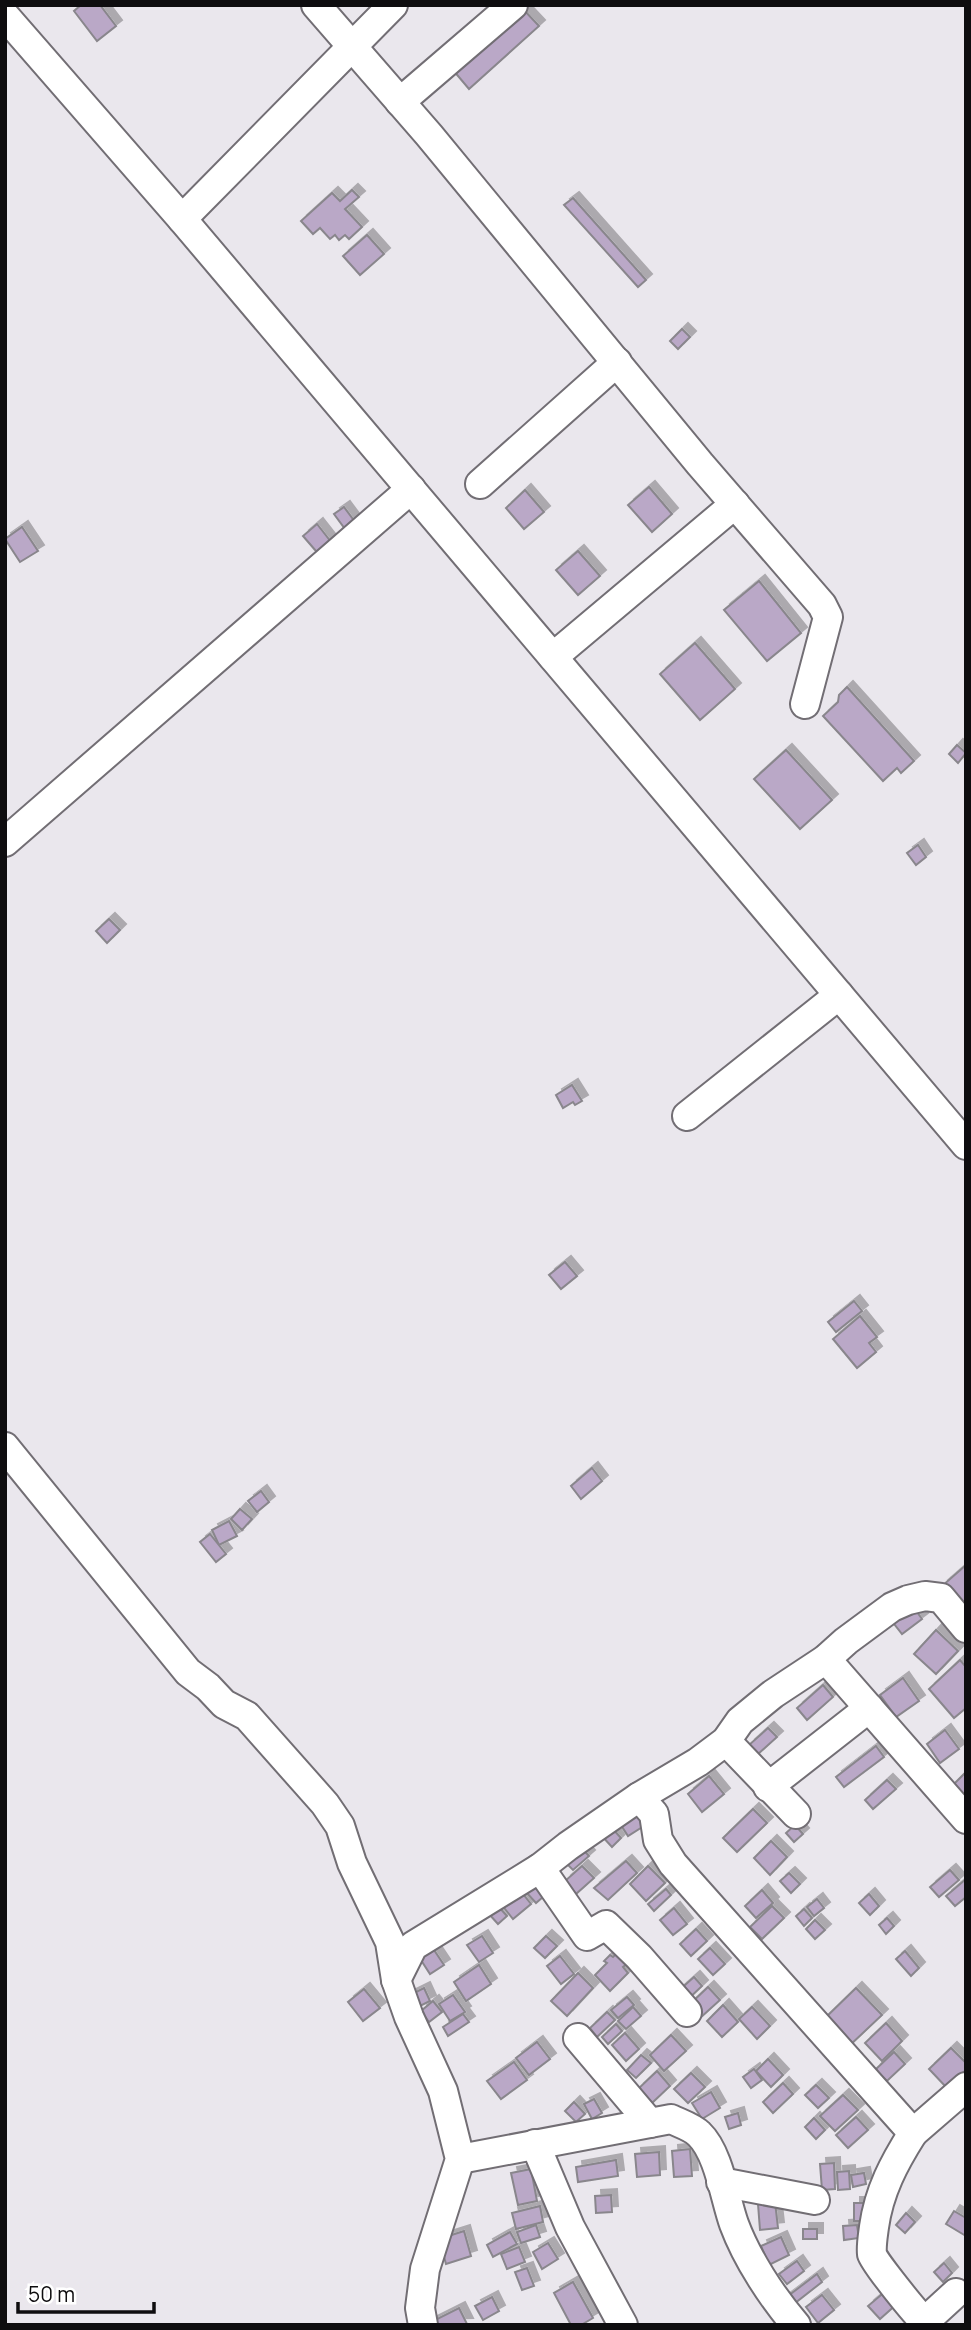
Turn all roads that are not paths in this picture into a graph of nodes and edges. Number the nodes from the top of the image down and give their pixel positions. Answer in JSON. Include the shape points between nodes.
{"nodes":[{"id":1,"x":316,"y":5,"type":"edge"},
{"id":2,"x":393,"y":5,"type":"edge"},
{"id":3,"x":513,"y":5,"type":"edge"},
{"id":4,"x":5,"y":16,"type":"edge"},
{"id":5,"x":352,"y":48,"type":"junction"},
{"id":6,"x":400,"y":102,"type":"junction"},
{"id":7,"x":182,"y":219,"type":"junction"},
{"id":8,"x":617,"y":362,"type":"junction"},
{"id":9,"x":480,"y":484,"type":"dead end"},
{"id":10,"x":411,"y":489,"type":"junction"},
{"id":11,"x":735,"y":504,"type":"junction"},
{"id":12,"x":553,"y":657,"type":"junction"},
{"id":13,"x":805,"y":704,"type":"dead end"},
{"id":14,"x":5,"y":842,"type":"edge"},
{"id":15,"x":839,"y":995,"type":"junction"},
{"id":16,"x":687,"y":1116,"type":"dead end"},
{"id":17,"x":966,"y":1145,"type":"edge"},
{"id":18,"x":5,"y":1447,"type":"edge"},
{"id":19,"x":966,"y":1628,"type":"edge"},
{"id":20,"x":826,"y":1659,"type":"junction"},
{"id":21,"x":869,"y":1708,"type":"junction"},
{"id":22,"x":726,"y":1741,"type":"junction"},
{"id":23,"x":768,"y":1787,"type":"junction"},
{"id":24,"x":639,"y":1797,"type":"junction"},
{"id":25,"x":796,"y":1814,"type":"dead end"},
{"id":26,"x":966,"y":1819,"type":"edge"},
{"id":27,"x":540,"y":1868,"type":"junction"},
{"id":28,"x":401,"y":1944,"type":"junction"},
{"id":29,"x":687,"y":2012,"type":"dead end"},
{"id":30,"x":578,"y":2038,"type":"dead end"},
{"id":31,"x":966,"y":2087,"type":"edge"},
{"id":32,"x":650,"y":2123,"type":"junction"},
{"id":33,"x":913,"y":2133,"type":"junction"},
{"id":34,"x":535,"y":2144,"type":"junction"},
{"id":35,"x":460,"y":2159,"type":"junction"},
{"id":36,"x":721,"y":2182,"type":"junction"},
{"id":37,"x":815,"y":2200,"type":"dead end"},
{"id":38,"x":956,"y":2293,"type":"dead end"},
{"id":39,"x":923,"y":2323,"type":"edge"},
{"id":40,"x":423,"y":2325,"type":"edge"},
{"id":41,"x":622,"y":2325,"type":"edge"},
{"id":42,"x":796,"y":2325,"type":"edge"}],
"edges":[{"from":1,"to":5,"type":"street"},
{"from":2,"to":5,"type":"street"},
{"from":3,"to":6,"type":"street"},
{"from":4,"to":7,"type":"street"},
{"from":5,"to":6,"type":"street"},
{"from":5,"to":7,"type":"street"},
{"from":6,"to":8,"type":"street"},
{"from":7,"to":10,"type":"street"},
{"from":8,"to":9,"type":"street"},
{"from":8,"to":11,"type":"street"},
{"from":10,"to":12,"type":"street"},
{"from":10,"to":14,"type":"street"},
{"from":11,"to":12,"type":"street"},
{"from":11,"to":13,"type":"street","via":[[828,617]]},
{"from":12,"to":15,"type":"street"},
{"from":15,"to":16,"type":"street"},
{"from":15,"to":17,"type":"street"},
{"from":18,"to":28,"type":"street","via":[[188,1672],[224,1704],[247,1716],[325,1804],[340,1826],[352,1863]]},
{"from":19,"to":20,"type":"street","via":[[941,1598],[925,1596],[892,1607]]},
{"from":20,"to":21,"type":"street"},
{"from":20,"to":22,"type":"street","via":[[740,1721]]},
{"from":21,"to":23,"type":"street"},
{"from":21,"to":26,"type":"street"},
{"from":22,"to":23,"type":"street"},
{"from":22,"to":24,"type":"street"},
{"from":23,"to":25,"type":"street"},
{"from":24,"to":27,"type":"street"},
{"from":24,"to":33,"type":"street","via":[[654,1814],[658,1840],[673,1864]]},
{"from":27,"to":28,"type":"street"},
{"from":27,"to":29,"type":"street","via":[[587,1936],[606,1925]]},
{"from":28,"to":35,"type":"street","via":[[396,1980],[443,2091]]},
{"from":30,"to":32,"type":"street"},
{"from":31,"to":33,"type":"street"},
{"from":32,"to":34,"type":"street"},
{"from":32,"to":36,"type":"street","via":[[671,2119],[699,2134]]},
{"from":33,"to":39,"type":"street","via":[[878,2203],[872,2255]]},
{"from":34,"to":35,"type":"street"},
{"from":34,"to":41,"type":"street","via":[[570,2227]]},
{"from":35,"to":40,"type":"street","via":[[425,2269],[420,2308]]},
{"from":36,"to":37,"type":"street"},
{"from":36,"to":42,"type":"street","via":[[735,2226]]},
{"from":38,"to":39,"type":"street"}]}
